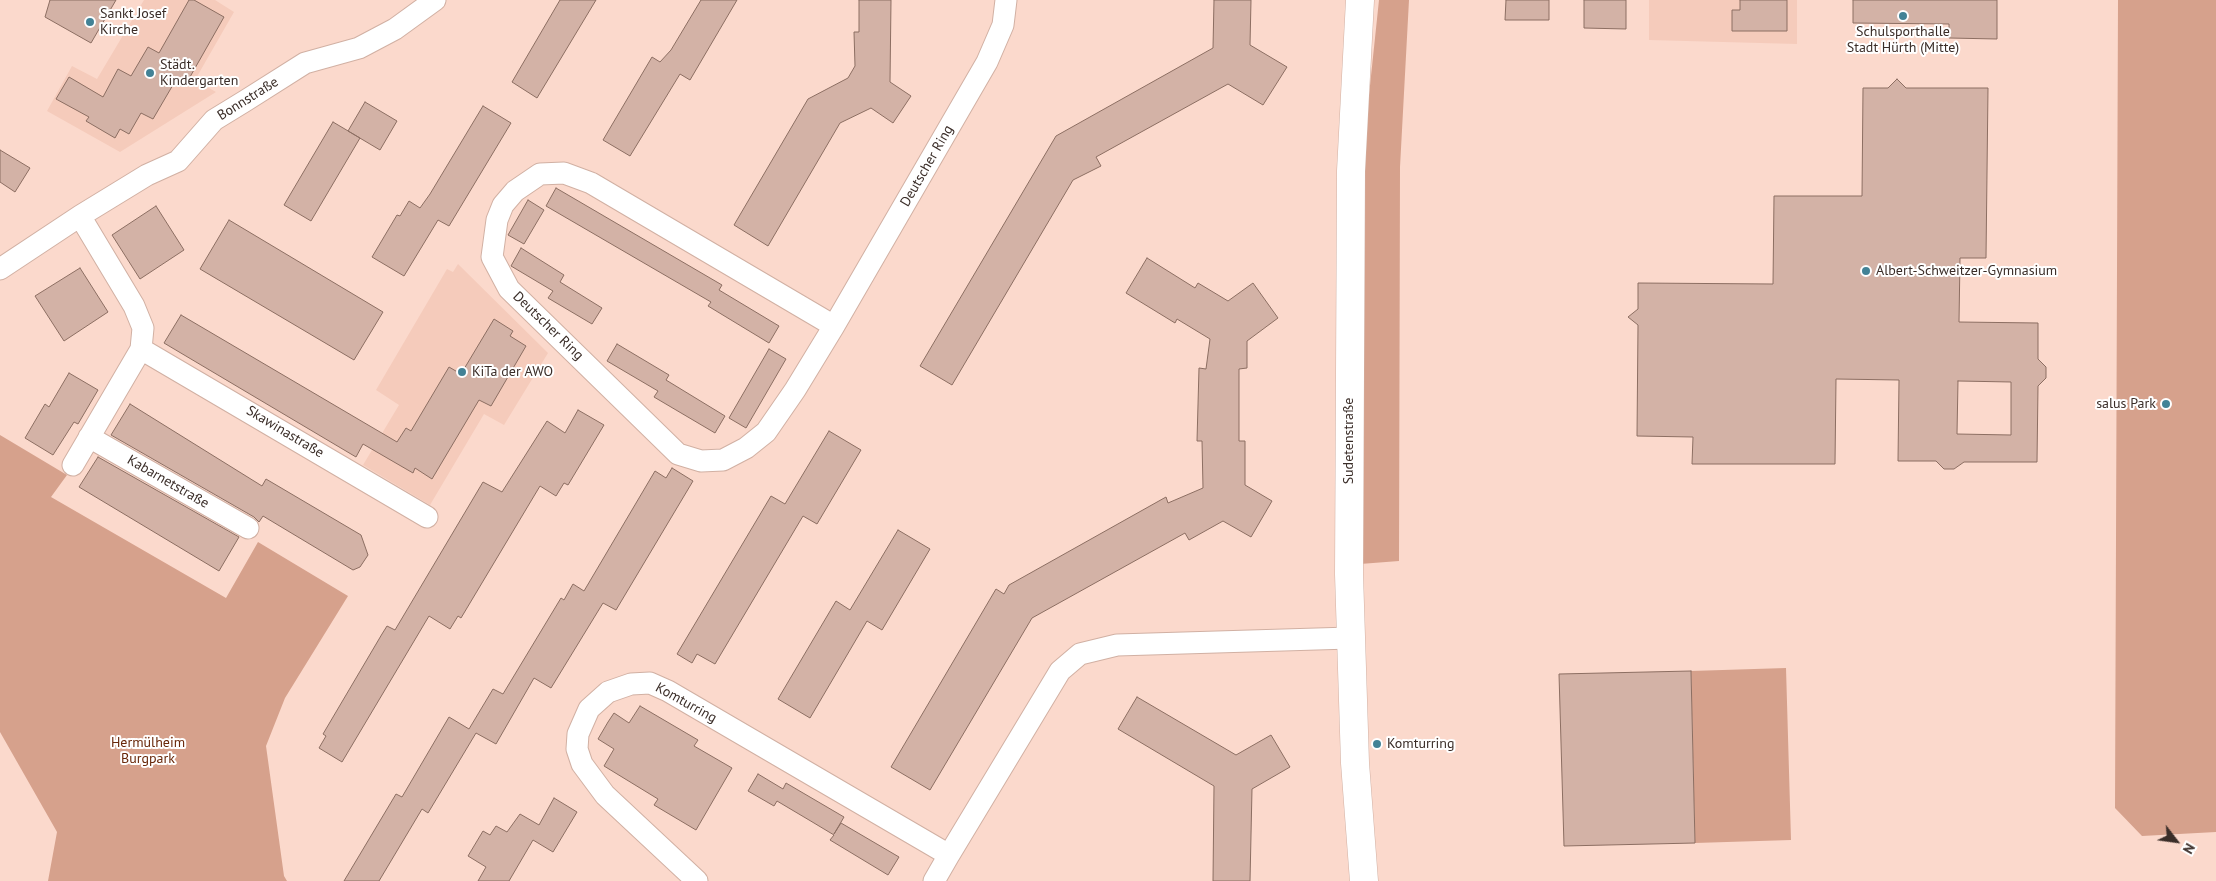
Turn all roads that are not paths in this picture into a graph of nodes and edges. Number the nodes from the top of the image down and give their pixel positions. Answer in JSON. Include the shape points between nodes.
{"nodes":[{"id":1,"x":435,"y":0,"type":"edge"},
{"id":2,"x":1006,"y":0,"type":"edge"},
{"id":3,"x":1360,"y":0,"type":"edge"},
{"id":4,"x":80,"y":216,"type":"junction"},
{"id":5,"x":0,"y":269,"type":"edge"},
{"id":6,"x":834,"y":326,"type":"junction"},
{"id":7,"x":141,"y":349,"type":"junction"},
{"id":8,"x":89,"y":437,"type":"junction"},
{"id":9,"x":73,"y":466,"type":"dead end"},
{"id":10,"x":428,"y":517,"type":"dead end"},
{"id":11,"x":248,"y":528,"type":"dead end"},
{"id":12,"x":1350,"y":638,"type":"junction"},
{"id":13,"x":949,"y":855,"type":"junction"},
{"id":14,"x":697,"y":881,"type":"edge"},
{"id":15,"x":934,"y":881,"type":"edge"},
{"id":16,"x":1364,"y":881,"type":"edge"}],
"edges":[{"from":1,"to":4,"type":"street","name":"Bonnstraße","via":[[395,29],[359,48],[306,63],[214,120],[178,161],[147,175]]},
{"from":2,"to":6,"type":"street","name":"Deutscher Ring","via":[[1003,25],[987,62]]},
{"from":3,"to":12,"type":"street","name":"Sudetenstraße","via":[[1351,171]]},
{"from":4,"to":5,"type":"street","name":"Bonnstraße"},
{"from":4,"to":7,"type":"street","via":[[134,306],[143,328]]},
{"from":6,"to":6,"type":"street","name":"Deutscher Ring","via":[[591,183],[564,173],[540,174],[515,191],[497,220],[492,257],[509,289],[678,454],[701,461],[722,460],[746,448],[766,432]]},
{"from":7,"to":8,"type":"street"},
{"from":7,"to":10,"type":"street","name":"Skawinastraße"},
{"from":8,"to":9,"type":"street"},
{"from":8,"to":11,"type":"street","name":"Kabarnetstraße"},
{"from":12,"to":13,"type":"street","via":[[1117,645],[1080,654],[1060,671]]},
{"from":12,"to":16,"type":"street","name":"Sudetenstraße"},
{"from":13,"to":14,"type":"street","name":"Komturring","via":[[668,691],[650,683],[631,684],[608,692],[589,709],[578,734],[577,749],[582,764],[606,795]]},
{"from":13,"to":15,"type":"street"}]}
